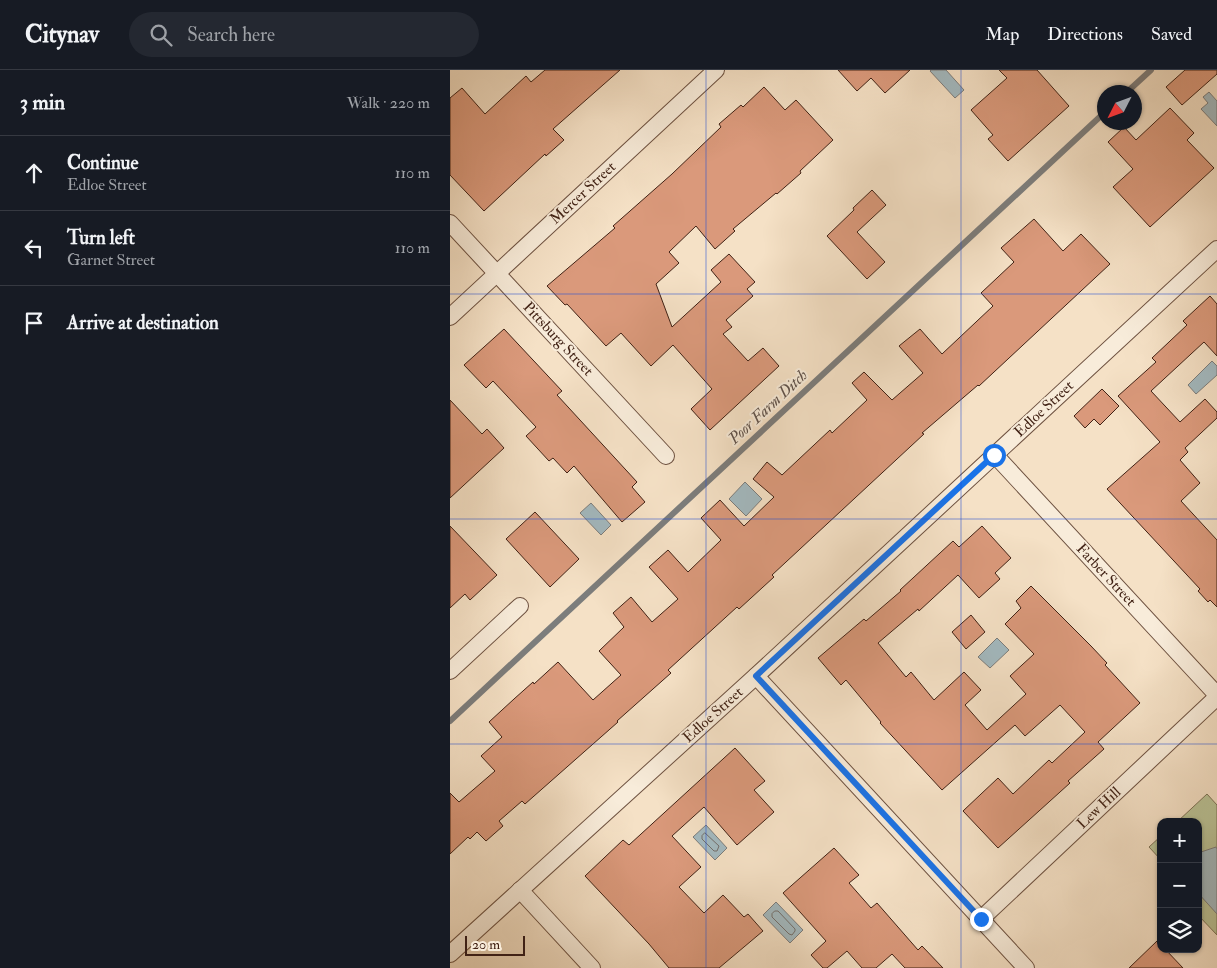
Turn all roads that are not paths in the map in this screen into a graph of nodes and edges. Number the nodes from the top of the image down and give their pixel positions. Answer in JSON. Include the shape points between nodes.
{"nodes":[{"id":1,"x":716,"y":70,"type":"edge"},
{"id":2,"x":450,"y":223,"type":"edge"},
{"id":3,"x":1217,"y":248,"type":"edge"},
{"id":4,"x":497,"y":273,"type":"junction"},
{"id":5,"x":450,"y":317,"type":"edge"},
{"id":6,"x":994,"y":455,"type":"junction"},
{"id":7,"x":666,"y":456,"type":"dead end"},
{"id":8,"x":520,"y":606,"type":"dead end"},
{"id":9,"x":450,"y":671,"type":"edge"},
{"id":10,"x":756,"y":676,"type":"junction"},
{"id":11,"x":1217,"y":696,"type":"edge"},
{"id":12,"x":520,"y":890,"type":"junction"},
{"id":13,"x":981,"y":919,"type":"junction"},
{"id":14,"x":450,"y":954,"type":"edge"},
{"id":15,"x":592,"y":968,"type":"edge"},
{"id":16,"x":1026,"y":968,"type":"edge"}],
"edges":[{"from":1,"to":4,"type":"street","name":"Mercer Street"},
{"from":2,"to":4,"type":"street","name":"Pittsburg Street"},
{"from":3,"to":6,"type":"street","name":"Edloe Street"},
{"from":4,"to":5,"type":"street","name":"Mercer Street"},
{"from":4,"to":7,"type":"street","name":"Pittsburg Street"},
{"from":6,"to":10,"type":"street","name":"Edloe Street"},
{"from":6,"to":11,"type":"street","name":"Farber Street"},
{"from":8,"to":9,"type":"street"},
{"from":10,"to":12,"type":"street","name":"Edloe Street"},
{"from":10,"to":13,"type":"street"},
{"from":11,"to":13,"type":"street","name":"Lew Hill"},
{"from":12,"to":14,"type":"street","name":"Edloe Street"},
{"from":12,"to":15,"type":"street"},
{"from":13,"to":16,"type":"street"}]}
